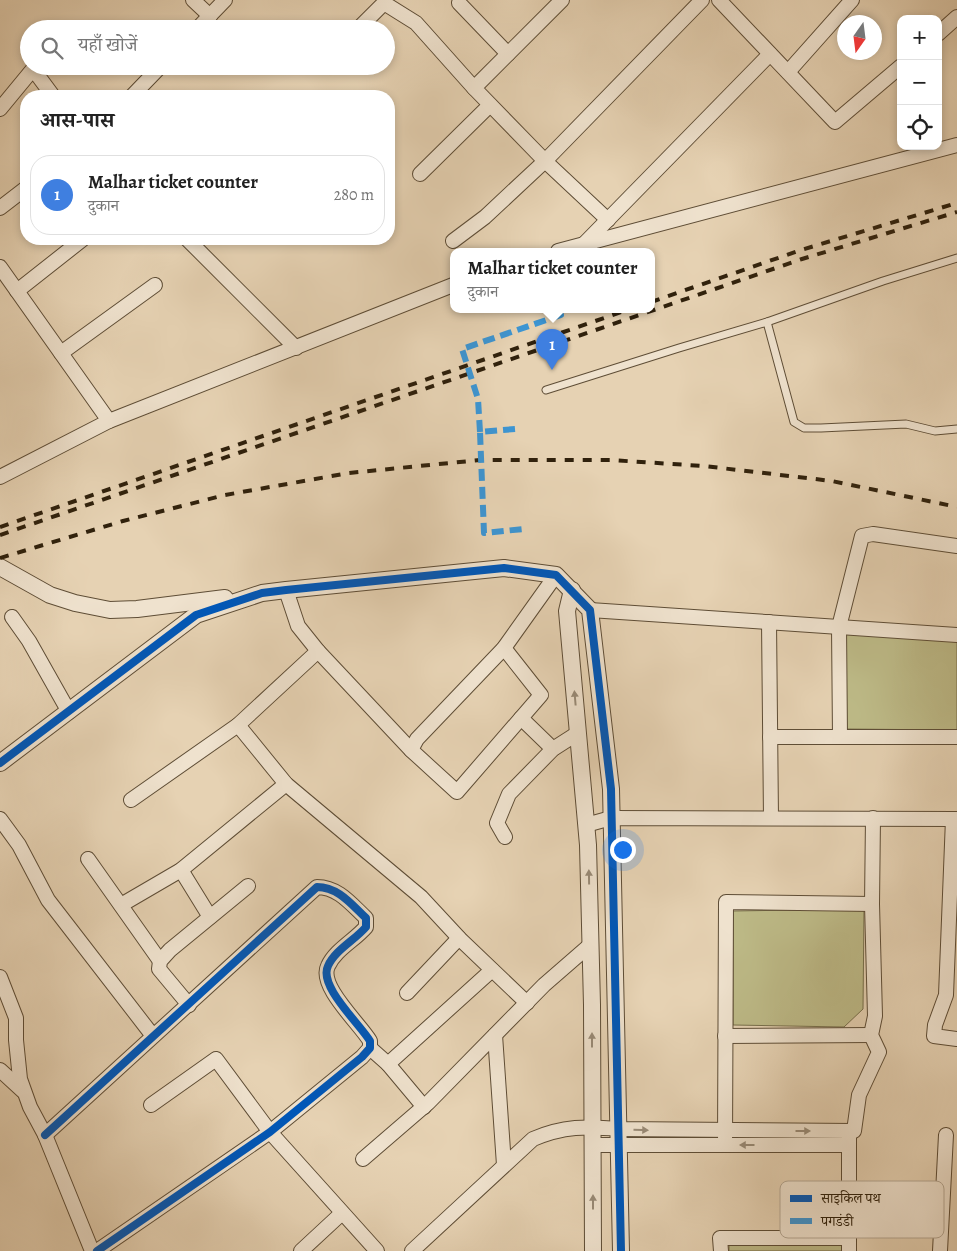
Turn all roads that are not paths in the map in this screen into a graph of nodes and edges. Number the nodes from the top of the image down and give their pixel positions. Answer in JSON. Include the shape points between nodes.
{"nodes":[{"id":1,"x":194,"y":0,"type":"edge"},
{"id":2,"x":225,"y":0,"type":"edge"},
{"id":3,"x":562,"y":0,"type":"edge"},
{"id":4,"x":702,"y":0,"type":"edge"},
{"id":5,"x":719,"y":0,"type":"edge"},
{"id":6,"x":852,"y":0,"type":"edge"},
{"id":7,"x":459,"y":3,"type":"dead end"},
{"id":8,"x":210,"y":16,"type":"junction"},
{"id":9,"x":957,"y":16,"type":"edge"},
{"id":10,"x":206,"y":20,"type":"edge"},
{"id":11,"x":367,"y":20,"type":"edge"},
{"id":12,"x":942,"y":30,"type":"edge"},
{"id":13,"x":508,"y":54,"type":"junction"},
{"id":14,"x":770,"y":54,"type":"junction"},
{"id":15,"x":897,"y":69,"type":"edge"},
{"id":16,"x":788,"y":72,"type":"junction"},
{"id":17,"x":28,"y":75,"type":"edge"},
{"id":18,"x":37,"y":75,"type":"edge"},
{"id":19,"x":152,"y":75,"type":"edge"},
{"id":20,"x":474,"y":88,"type":"junction"},
{"id":21,"x":49,"y":90,"type":"edge"},
{"id":22,"x":138,"y":90,"type":"edge"},
{"id":23,"x":490,"y":105,"type":"junction"},
{"id":24,"x":0,"y":109,"type":"edge"},
{"id":25,"x":957,"y":145,"type":"edge"},
{"id":26,"x":545,"y":161,"type":"junction"},
{"id":27,"x":420,"y":174,"type":"dead end"},
{"id":28,"x":20,"y":193,"type":"edge"},
{"id":29,"x":0,"y":208,"type":"edge"},
{"id":30,"x":608,"y":220,"type":"junction"},
{"id":31,"x":453,"y":241,"type":"dead end"},
{"id":32,"x":584,"y":244,"type":"junction"},
{"id":33,"x":75,"y":245,"type":"edge"},
{"id":34,"x":193,"y":245,"type":"edge"},
{"id":35,"x":569,"y":248,"type":"edge"},
{"id":36,"x":957,"y":258,"type":"edge"},
{"id":37,"x":0,"y":267,"type":"edge"},
{"id":38,"x":155,"y":285,"type":"dead end"},
{"id":39,"x":450,"y":286,"type":"edge"},
{"id":40,"x":17,"y":291,"type":"junction"},
{"id":41,"x":767,"y":322,"type":"junction"},
{"id":42,"x":296,"y":348,"type":"junction"},
{"id":43,"x":61,"y":353,"type":"junction"},
{"id":44,"x":546,"y":390,"type":"dead end"},
{"id":45,"x":109,"y":421,"type":"junction"},
{"id":46,"x":957,"y":429,"type":"edge"},
{"id":47,"x":0,"y":477,"type":"edge"},
{"id":48,"x":957,"y":546,"type":"edge"},
{"id":49,"x":0,"y":567,"type":"edge"},
{"id":50,"x":556,"y":576,"type":"junction"},
{"id":51,"x":286,"y":590,"type":"junction"},
{"id":52,"x":572,"y":590,"type":"junction"},
{"id":53,"x":262,"y":593,"type":"junction"},
{"id":54,"x":590,"y":610,"type":"junction"},
{"id":55,"x":567,"y":612,"type":"junction"},
{"id":56,"x":12,"y":617,"type":"dead end"},
{"id":57,"x":768,"y":622,"type":"junction"},
{"id":58,"x":839,"y":627,"type":"junction"},
{"id":59,"x":957,"y":635,"type":"edge"},
{"id":60,"x":504,"y":648,"type":"junction"},
{"id":61,"x":318,"y":652,"type":"junction"},
{"id":62,"x":69,"y":712,"type":"junction"},
{"id":63,"x":521,"y":718,"type":"junction"},
{"id":64,"x":238,"y":725,"type":"junction"},
{"id":65,"x":578,"y":733,"type":"junction"},
{"id":66,"x":770,"y":737,"type":"junction"},
{"id":67,"x":840,"y":737,"type":"junction"},
{"id":68,"x":957,"y":737,"type":"edge"},
{"id":69,"x":606,"y":747,"type":"junction"},
{"id":70,"x":553,"y":749,"type":"junction"},
{"id":71,"x":411,"y":750,"type":"junction"},
{"id":72,"x":580,"y":750,"type":"junction"},
{"id":73,"x":0,"y":763,"type":"edge"},
{"id":74,"x":286,"y":784,"type":"junction"},
{"id":75,"x":131,"y":800,"type":"dead end"},
{"id":76,"x":611,"y":818,"type":"junction"},
{"id":77,"x":772,"y":818,"type":"junction"},
{"id":78,"x":873,"y":818,"type":"junction"},
{"id":79,"x":0,"y":819,"type":"edge"},
{"id":80,"x":955,"y":819,"type":"edge"},
{"id":81,"x":586,"y":825,"type":"junction"},
{"id":82,"x":505,"y":837,"type":"dead end"},
{"id":83,"x":88,"y":859,"type":"dead end"},
{"id":84,"x":181,"y":870,"type":"junction"},
{"id":85,"x":248,"y":886,"type":"dead end"},
{"id":86,"x":954,"y":895,"type":"edge"},
{"id":87,"x":872,"y":904,"type":"junction"},
{"id":88,"x":121,"y":905,"type":"junction"},
{"id":89,"x":210,"y":917,"type":"junction"},
{"id":90,"x":459,"y":938,"type":"junction"},
{"id":91,"x":590,"y":945,"type":"junction"},
{"id":92,"x":160,"y":961,"type":"junction"},
{"id":93,"x":492,"y":970,"type":"junction"},
{"id":94,"x":0,"y":977,"type":"edge"},
{"id":95,"x":407,"y":993,"type":"dead end"},
{"id":96,"x":527,"y":1003,"type":"junction"},
{"id":97,"x":189,"y":1005,"type":"junction"},
{"id":98,"x":495,"y":1035,"type":"junction"},
{"id":99,"x":871,"y":1035,"type":"junction"},
{"id":100,"x":153,"y":1036,"type":"junction"},
{"id":101,"x":725,"y":1036,"type":"junction"},
{"id":102,"x":957,"y":1039,"type":"edge"},
{"id":103,"x":370,"y":1048,"type":"junction"},
{"id":104,"x":388,"y":1064,"type":"junction"},
{"id":105,"x":0,"y":1070,"type":"edge"},
{"id":106,"x":25,"y":1093,"type":"junction"},
{"id":107,"x":151,"y":1105,"type":"dead end"},
{"id":108,"x":424,"y":1107,"type":"junction"},
{"id":109,"x":592,"y":1126,"type":"junction"},
{"id":110,"x":725,"y":1130,"type":"junction"},
{"id":111,"x":851,"y":1131,"type":"junction"},
{"id":112,"x":270,"y":1132,"type":"junction"},
{"id":113,"x":45,"y":1135,"type":"junction"},
{"id":114,"x":953,"y":1136,"type":"edge"},
{"id":115,"x":619,"y":1137,"type":"junction"},
{"id":116,"x":592,"y":1144,"type":"junction"},
{"id":117,"x":725,"y":1145,"type":"junction"},
{"id":118,"x":849,"y":1145,"type":"junction"},
{"id":119,"x":363,"y":1159,"type":"dead end"},
{"id":120,"x":504,"y":1165,"type":"junction"},
{"id":121,"x":849,"y":1181,"type":"edge"},
{"id":122,"x":342,"y":1213,"type":"junction"},
{"id":123,"x":944,"y":1216,"type":"edge"},
{"id":124,"x":941,"y":1238,"type":"edge"},
{"id":125,"x":849,"y":1244,"type":"edge"},
{"id":126,"x":92,"y":1251,"type":"edge"},
{"id":127,"x":97,"y":1251,"type":"edge"},
{"id":128,"x":301,"y":1251,"type":"edge"},
{"id":129,"x":377,"y":1251,"type":"edge"},
{"id":130,"x":412,"y":1251,"type":"edge"},
{"id":131,"x":593,"y":1251,"type":"edge"},
{"id":132,"x":620,"y":1251,"type":"edge"},
{"id":133,"x":720,"y":1251,"type":"edge"},
{"id":134,"x":940,"y":1251,"type":"edge"}],
"edges":[{"from":1,"to":8,"type":"street"},
{"from":2,"to":8,"type":"street"},
{"from":3,"to":13,"type":"street"},
{"from":4,"to":26,"type":"street"},
{"from":5,"to":14,"type":"street"},
{"from":6,"to":16,"type":"street"},
{"from":7,"to":13,"type":"street"},
{"from":8,"to":10,"type":"street"},
{"from":9,"to":12,"type":"street"},
{"from":11,"to":20,"type":"street","via":[[384,3],[416,23]]},
{"from":13,"to":20,"type":"street"},
{"from":14,"to":16,"type":"street"},
{"from":14,"to":30,"type":"street"},
{"from":15,"to":16,"type":"street","via":[[835,122]]},
{"from":17,"to":24,"type":"street"},
{"from":18,"to":21,"type":"street"},
{"from":19,"to":22,"type":"street"},
{"from":20,"to":23,"type":"street"},
{"from":23,"to":26,"type":"street"},
{"from":23,"to":27,"type":"street"},
{"from":25,"to":32,"type":"street"},
{"from":26,"to":30,"type":"street"},
{"from":26,"to":31,"type":"street","via":[[485,217]]},
{"from":28,"to":29,"type":"street"},
{"from":30,"to":32,"type":"street"},
{"from":32,"to":35,"type":"street"},
{"from":33,"to":40,"type":"street"},
{"from":34,"to":42,"type":"street"},
{"from":36,"to":41,"type":"lane"},
{"from":37,"to":40,"type":"street"},
{"from":38,"to":43,"type":"street"},
{"from":39,"to":42,"type":"street"},
{"from":40,"to":43,"type":"street"},
{"from":41,"to":44,"type":"lane"},
{"from":41,"to":46,"type":"lane","via":[[794,422],[804,428],[906,424],[935,431]]},
{"from":42,"to":45,"type":"street"},
{"from":43,"to":45,"type":"street"},
{"from":45,"to":47,"type":"street"},
{"from":48,"to":58,"type":"street","via":[[873,534],[862,536]]},
{"from":49,"to":53,"type":"street","via":[[50,595],[110,610]]},
{"from":50,"to":51,"type":"street","via":[[504,568]]},
{"from":50,"to":52,"type":"street"},
{"from":50,"to":60,"type":"street"},
{"from":51,"to":53,"type":"street"},
{"from":51,"to":61,"type":"street","via":[[298,626]]},
{"from":52,"to":54,"type":"street"},
{"from":52,"to":55,"type":"street"},
{"from":53,"to":62,"type":"street","via":[[196,615]]},
{"from":54,"to":55,"type":"street"},
{"from":54,"to":57,"type":"street"},
{"from":54,"to":69,"type":"street"},
{"from":65,"to":55,"type":"street","one_way":true},
{"from":56,"to":62,"type":"street"},
{"from":57,"to":58,"type":"street"},
{"from":57,"to":66,"type":"street"},
{"from":58,"to":59,"type":"street"},
{"from":58,"to":67,"type":"street"},
{"from":60,"to":63,"type":"street","via":[[541,695]]},
{"from":60,"to":71,"type":"street"},
{"from":61,"to":64,"type":"street"},
{"from":61,"to":71,"type":"street"},
{"from":62,"to":73,"type":"street"},
{"from":63,"to":70,"type":"street"},
{"from":63,"to":71,"type":"street","via":[[457,792]]},
{"from":64,"to":74,"type":"street"},
{"from":64,"to":75,"type":"street"},
{"from":65,"to":70,"type":"street"},
{"from":65,"to":72,"type":"street"},
{"from":66,"to":67,"type":"street"},
{"from":66,"to":77,"type":"street"},
{"from":67,"to":68,"type":"street"},
{"from":69,"to":72,"type":"street"},
{"from":69,"to":76,"type":"street"},
{"from":70,"to":82,"type":"street","via":[[509,794],[497,823]]},
{"from":72,"to":81,"type":"street"},
{"from":74,"to":84,"type":"street"},
{"from":74,"to":90,"type":"street","via":[[421,897]]},
{"from":76,"to":77,"type":"street"},
{"from":76,"to":81,"type":"street"},
{"from":76,"to":115,"type":"street"},
{"from":77,"to":78,"type":"street"},
{"from":78,"to":80,"type":"street"},
{"from":78,"to":87,"type":"street"},
{"from":79,"to":100,"type":"street","via":[[19,845],[48,900]]},
{"from":80,"to":86,"type":"street"},
{"from":91,"to":81,"type":"street","one_way":true},
{"from":83,"to":88,"type":"street"},
{"from":84,"to":88,"type":"street"},
{"from":84,"to":89,"type":"street"},
{"from":85,"to":89,"type":"street"},
{"from":86,"to":102,"type":"street","via":[[946,995],[934,1025],[934,1036]]},
{"from":87,"to":99,"type":"street","via":[[875,1016]]},
{"from":87,"to":101,"type":"street","via":[[726,902]]},
{"from":88,"to":92,"type":"street"},
{"from":89,"to":92,"type":"street"},
{"from":90,"to":93,"type":"street"},
{"from":90,"to":95,"type":"street"},
{"from":91,"to":96,"type":"street"},
{"from":109,"to":91,"type":"street","one_way":true},
{"from":92,"to":97,"type":"street","via":[[158,968]]},
{"from":93,"to":96,"type":"street"},
{"from":93,"to":104,"type":"street"},
{"from":94,"to":106,"type":"street","via":[[16,1018],[20,1079]]},
{"from":96,"to":98,"type":"street"},
{"from":97,"to":100,"type":"street"},
{"from":97,"to":103,"type":"street","via":[[317,888],[325,887],[338,892],[366,918],[366,926],[359,935],[327,966],[326,976],[333,994],[370,1041]]},
{"from":98,"to":108,"type":"street"},
{"from":98,"to":120,"type":"street"},
{"from":99,"to":101,"type":"street"},
{"from":99,"to":111,"type":"street","via":[[879,1052],[859,1095]]},
{"from":100,"to":113,"type":"street"},
{"from":101,"to":110,"type":"street"},
{"from":103,"to":104,"type":"street"},
{"from":103,"to":112,"type":"street"},
{"from":104,"to":108,"type":"street"},
{"from":105,"to":106,"type":"street"},
{"from":106,"to":113,"type":"street"},
{"from":107,"to":112,"type":"street","via":[[216,1059]]},
{"from":108,"to":119,"type":"street"},
{"from":109,"to":115,"type":"street"},
{"from":109,"to":116,"type":"street"},
{"from":109,"to":120,"type":"street","via":[[552,1130],[532,1139]]},
{"from":110,"to":111,"type":"street","one_way":true},
{"from":115,"to":110,"type":"street","one_way":true},
{"from":110,"to":117,"type":"street"},
{"from":111,"to":118,"type":"street"},
{"from":112,"to":122,"type":"street"},
{"from":112,"to":127,"type":"street"},
{"from":113,"to":126,"type":"street"},
{"from":114,"to":123,"type":"street"},
{"from":115,"to":116,"type":"street"},
{"from":115,"to":117,"type":"street"},
{"from":115,"to":132,"type":"street"},
{"from":131,"to":116,"type":"street","one_way":true},
{"from":118,"to":117,"type":"street","one_way":true},
{"from":118,"to":121,"type":"street"},
{"from":120,"to":130,"type":"street"},
{"from":122,"to":128,"type":"street"},
{"from":122,"to":129,"type":"street"},
{"from":124,"to":134,"type":"street"},
{"from":125,"to":133,"type":"street","via":[[720,1238]]}]}
